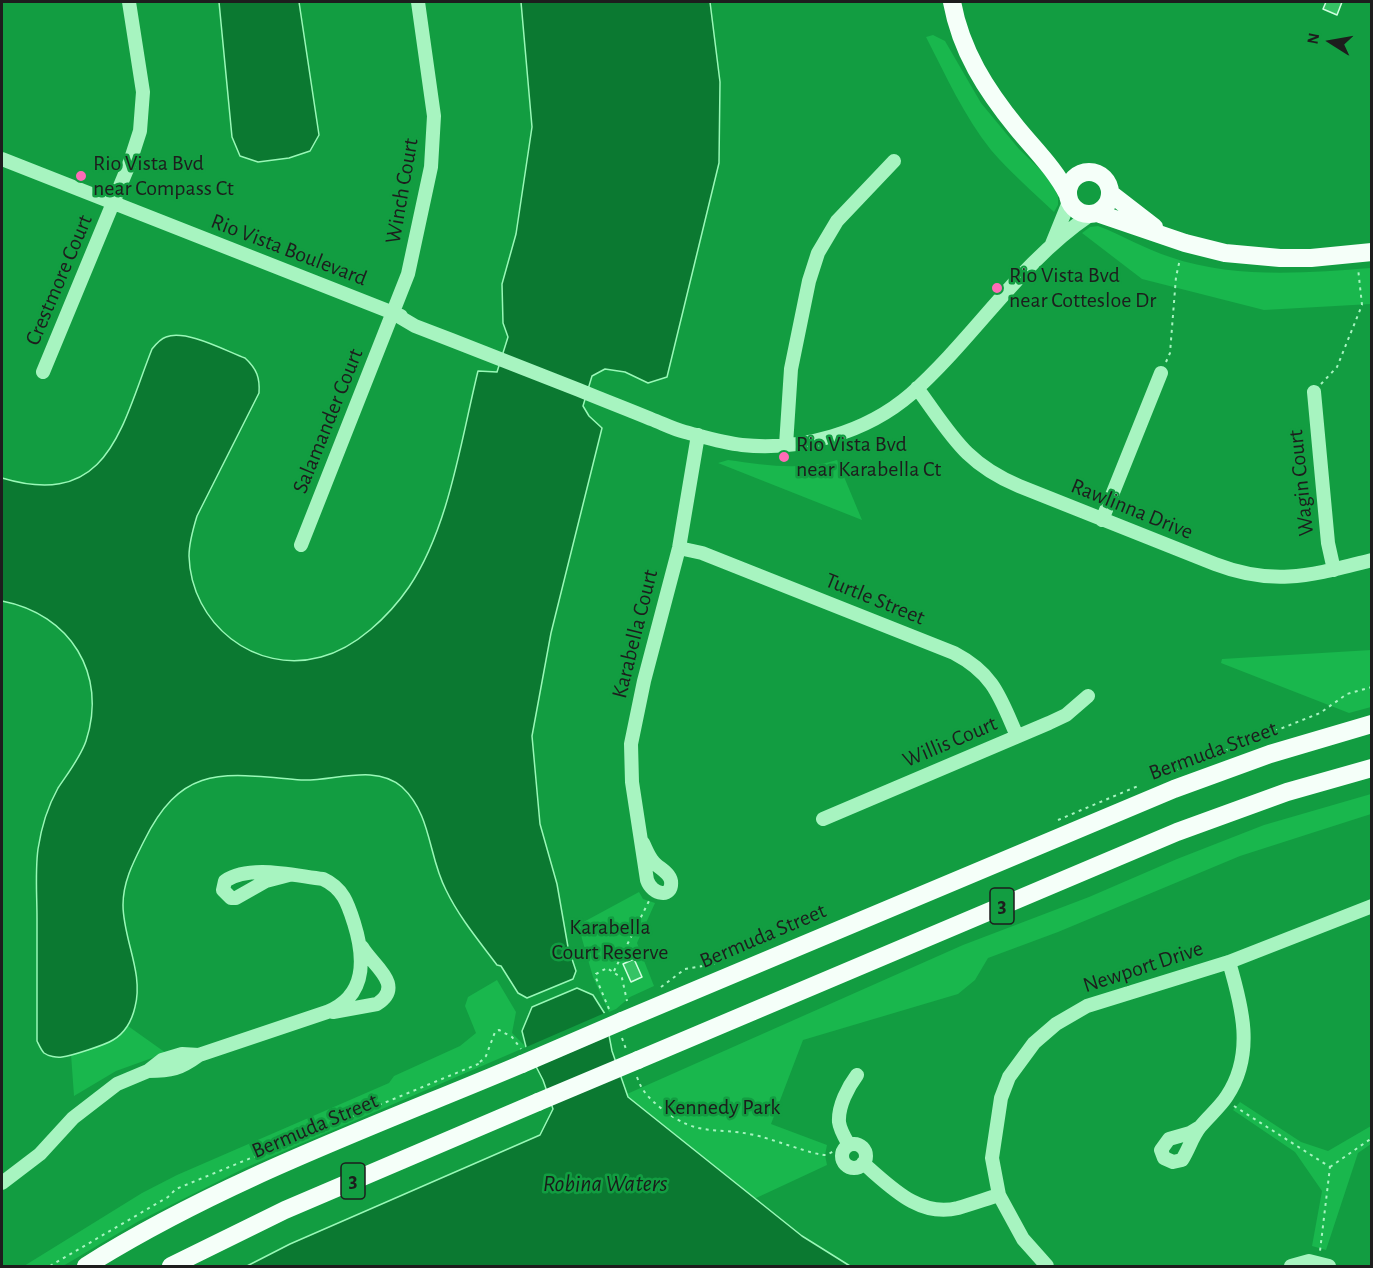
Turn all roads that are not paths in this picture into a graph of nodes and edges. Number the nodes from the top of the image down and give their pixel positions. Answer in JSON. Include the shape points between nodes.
{"nodes":[{"id":1,"x":129,"y":2,"type":"edge"},
{"id":2,"x":418,"y":2,"type":"edge"},
{"id":3,"x":952,"y":2,"type":"edge"},
{"id":4,"x":1029,"y":141,"type":"junction"},
{"id":5,"x":2,"y":159,"type":"edge"},
{"id":6,"x":894,"y":161,"type":"dead end"},
{"id":7,"x":1082,"y":173,"type":"junction"},
{"id":8,"x":1110,"y":193,"type":"junction"},
{"id":9,"x":1068,"y":198,"type":"junction"},
{"id":10,"x":113,"y":203,"type":"junction"},
{"id":11,"x":1094,"y":214,"type":"junction"},
{"id":12,"x":1169,"y":237,"type":"junction"},
{"id":13,"x":1052,"y":244,"type":"junction"},
{"id":14,"x":1371,"y":252,"type":"edge"},
{"id":15,"x":393,"y":314,"type":"junction"},
{"id":16,"x":43,"y":372,"type":"dead end"},
{"id":17,"x":1161,"y":373,"type":"road end"},
{"id":18,"x":917,"y":388,"type":"junction"},
{"id":19,"x":1314,"y":392,"type":"road end"},
{"id":20,"x":698,"y":435,"type":"junction"},
{"id":21,"x":786,"y":445,"type":"junction"},
{"id":22,"x":1102,"y":520,"type":"junction"},
{"id":23,"x":301,"y":545,"type":"dead end"},
{"id":24,"x":679,"y":548,"type":"junction"},
{"id":25,"x":1371,"y":560,"type":"edge"},
{"id":26,"x":1334,"y":570,"type":"junction"},
{"id":27,"x":1088,"y":696,"type":"dead end"},
{"id":28,"x":1371,"y":724,"type":"edge"},
{"id":29,"x":1017,"y":736,"type":"junction"},
{"id":30,"x":1371,"y":768,"type":"edge"},
{"id":31,"x":823,"y":819,"type":"dead end"},
{"id":32,"x":643,"y":843,"type":"junction"},
{"id":33,"x":289,"y":875,"type":"dead end"},
{"id":34,"x":1371,"y":906,"type":"edge"},
{"id":35,"x":360,"y":943,"type":"junction"},
{"id":36,"x":1228,"y":962,"type":"junction"},
{"id":37,"x":360,"y":977,"type":"junction"},
{"id":38,"x":387,"y":980,"type":"junction"},
{"id":39,"x":327,"y":1012,"type":"junction"},
{"id":40,"x":857,"y":1075,"type":"dead end"},
{"id":41,"x":1200,"y":1127,"type":"dead end"},
{"id":42,"x":2,"y":1184,"type":"edge"},
{"id":43,"x":999,"y":1195,"type":"junction"},
{"id":44,"x":86,"y":1266,"type":"edge"},
{"id":45,"x":171,"y":1266,"type":"edge"},
{"id":46,"x":1047,"y":1266,"type":"edge"},
{"id":47,"x":1291,"y":1266,"type":"edge"},
{"id":48,"x":1329,"y":1266,"type":"edge"}],
"edges":[{"from":1,"to":10,"type":"street","name":"Crestmore Court","via":[[143,114],[136,147]]},
{"from":2,"to":15,"type":"street","name":"Winch Court","via":[[434,116],[431,167],[408,274]]},
{"from":3,"to":4,"type":"main road","via":[[957,30],[971,60],[1001,108]]},
{"from":4,"to":7,"type":"main road"},
{"from":4,"to":9,"type":"main road","via":[[1053,170]]},
{"from":5,"to":10,"type":"street","name":"Rio Vista Boulevard"},
{"from":6,"to":21,"type":"street","via":[[837,221],[818,254],[792,358]]},
{"from":7,"to":8,"type":"main road","via":[[1103,177]]},
{"from":7,"to":9,"type":"main road","via":[[1071,182]]},
{"from":8,"to":11,"type":"main road","via":[[1107,206]]},
{"from":8,"to":12,"type":"main road"},
{"from":9,"to":11,"type":"main road","via":[[1078,212]]},
{"from":9,"to":13,"type":"street","name":"Rio Vista Boulevard"},
{"from":10,"to":15,"type":"street","name":"Rio Vista Boulevard"},
{"from":10,"to":16,"type":"street","name":"Crestmore Court"},
{"from":11,"to":12,"type":"main road"},
{"from":11,"to":13,"type":"street","name":"Rio Vista Boulevard"},
{"from":12,"to":14,"type":"main road","via":[[1225,253],[1254,256],[1311,258]]},
{"from":13,"to":18,"type":"street","name":"Rio Vista Boulevard"},
{"from":15,"to":20,"type":"street","name":"Rio Vista Boulevard","via":[[417,320]]},
{"from":15,"to":23,"type":"street","name":"Salamander Court"},
{"from":17,"to":22,"type":"street"},
{"from":18,"to":21,"type":"street","name":"Rio Vista Boulevard","via":[[890,410],[852,429]]},
{"from":18,"to":22,"type":"street","name":"Rawlinna Drive","via":[[963,450],[988,472]]},
{"from":19,"to":26,"type":"street","name":"Wagin Court"},
{"from":20,"to":21,"type":"street","name":"Rio Vista Boulevard","via":[[742,445]]},
{"from":20,"to":24,"type":"street","name":"Karabella Court"},
{"from":22,"to":26,"type":"street","name":"Rawlinna Drive","via":[[1244,573],[1293,578]]},
{"from":24,"to":29,"type":"street","name":"Turtle Street","via":[[702,553],[969,660],[1000,695]]},
{"from":24,"to":32,"type":"street","name":"Karabella Court","via":[[631,744],[632,782]]},
{"from":25,"to":26,"type":"street","name":"Rawlinna Drive"},
{"from":27,"to":29,"type":"street","name":"Willis Court","via":[[1066,715]]},
{"from":28,"to":44,"type":"main road","name":"Bermuda Street","number":"3","bridge":true,"via":[[1270,754],[1174,789],[619,1018],[522,1064],[252,1179],[142,1233]]},
{"from":29,"to":31,"type":"street","name":"Willis Court"},
{"from":30,"to":45,"type":"main road","number":"3","bridge":true,"via":[[1287,792],[1177,832],[285,1210]]},
{"from":32,"to":32,"type":"street","name":"Karabella Court","via":[[653,862],[671,880],[666,892],[654,891],[647,880]]},
{"from":33,"to":35,"type":"street","via":[[323,879],[338,887],[349,906]]},
{"from":34,"to":36,"type":"street","name":"Newport Drive"},
{"from":35,"to":37,"type":"street"},
{"from":35,"to":38,"type":"street"},
{"from":36,"to":41,"type":"street","via":[[1239,996],[1245,1046],[1236,1081]]},
{"from":36,"to":43,"type":"street","name":"Newport Drive","via":[[1087,1006],[1034,1043],[1009,1077],[1001,1098],[992,1158]]},
{"from":37,"to":38,"type":"street","via":[[372,970]]},
{"from":37,"to":39,"type":"street","via":[[345,1001]]},
{"from":38,"to":39,"type":"street","via":[[388,993],[377,1004]]},
{"from":39,"to":42,"type":"street","via":[[199,1055],[182,1054],[162,1060],[88,1105]]},
{"from":40,"to":43,"type":"street","via":[[840,1116],[846,1148],[857,1144],[863,1149],[863,1164],[910,1201],[933,1209],[957,1208]]},
{"from":43,"to":46,"type":"street","name":"Newport Drive","via":[[1023,1239]]},
{"from":47,"to":48,"type":"street","via":[[1309,1261]]}]}
